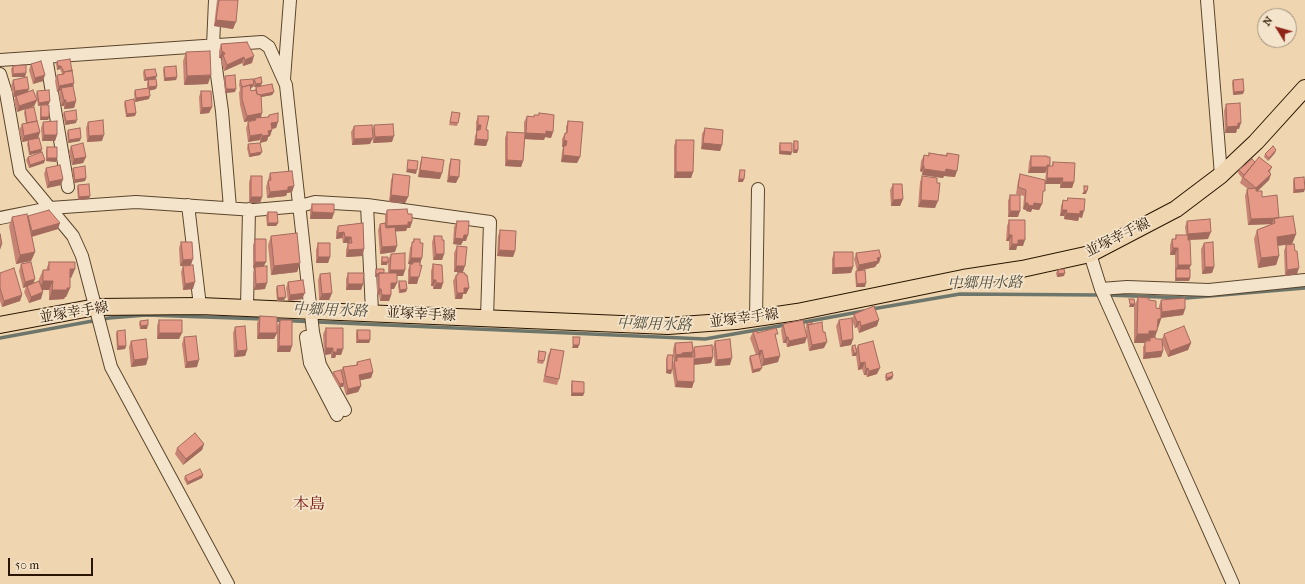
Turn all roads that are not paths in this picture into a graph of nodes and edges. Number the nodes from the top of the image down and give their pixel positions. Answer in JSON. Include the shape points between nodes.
{"nodes":[{"id":1,"x":215,"y":0,"type":"edge"},
{"id":2,"x":290,"y":0,"type":"edge"},
{"id":3,"x":1206,"y":0,"type":"edge"},
{"id":4,"x":212,"y":46,"type":"junction"},
{"id":5,"x":46,"y":57,"type":"junction"},
{"id":6,"x":0,"y":60,"type":"edge"},
{"id":7,"x":0,"y":74,"type":"edge"},
{"id":8,"x":284,"y":80,"type":"junction"},
{"id":9,"x":1305,"y":88,"type":"edge"},
{"id":10,"x":1221,"y":175,"type":"junction"},
{"id":11,"x":68,"y":187,"type":"dead end"},
{"id":12,"x":758,"y":189,"type":"dead end"},
{"id":13,"x":188,"y":205,"type":"junction"},
{"id":14,"x":367,"y":205,"type":"junction"},
{"id":15,"x":300,"y":206,"type":"junction"},
{"id":16,"x":50,"y":208,"type":"junction"},
{"id":17,"x":230,"y":208,"type":"junction"},
{"id":18,"x":249,"y":209,"type":"junction"},
{"id":19,"x":0,"y":218,"type":"edge"},
{"id":20,"x":1090,"y":254,"type":"junction"},
{"id":21,"x":1305,"y":280,"type":"edge"},
{"id":22,"x":1101,"y":289,"type":"junction"},
{"id":23,"x":200,"y":306,"type":"junction"},
{"id":24,"x":96,"y":307,"type":"junction"},
{"id":25,"x":247,"y":308,"type":"junction"},
{"id":26,"x":312,"y":310,"type":"junction"},
{"id":27,"x":372,"y":312,"type":"junction"},
{"id":28,"x":487,"y":318,"type":"junction"},
{"id":29,"x":756,"y":318,"type":"junction"},
{"id":30,"x":1,"y":323,"type":"edge"},
{"id":31,"x":341,"y":412,"type":"dead end"},
{"id":32,"x":228,"y":584,"type":"edge"},
{"id":33,"x":1233,"y":584,"type":"edge"}],
"edges":[{"from":1,"to":4,"type":"street"},
{"from":2,"to":8,"type":"street"},
{"from":3,"to":10,"type":"street"},
{"from":4,"to":5,"type":"street"},
{"from":4,"to":8,"type":"street","via":[[262,42],[269,47]]},
{"from":4,"to":17,"type":"street","via":[[222,111]]},
{"from":5,"to":6,"type":"street"},
{"from":5,"to":11,"type":"street"},
{"from":7,"to":16,"type":"street","via":[[6,93],[20,172]]},
{"from":8,"to":15,"type":"street"},
{"from":9,"to":10,"type":"main road","name":"並塚幸手線","via":[[1256,142]]},
{"from":10,"to":20,"type":"main road","name":"並塚幸手線","via":[[1176,209]]},
{"from":12,"to":29,"type":"street"},
{"from":13,"to":16,"type":"street","via":[[136,202]]},
{"from":13,"to":17,"type":"street"},
{"from":13,"to":23,"type":"street"},
{"from":14,"to":15,"type":"street","via":[[315,202]]},
{"from":14,"to":27,"type":"street"},
{"from":14,"to":28,"type":"street","via":[[490,222]]},
{"from":15,"to":18,"type":"street"},
{"from":15,"to":26,"type":"street"},
{"from":16,"to":19,"type":"street"},
{"from":16,"to":24,"type":"street","via":[[73,236],[82,256]]},
{"from":17,"to":18,"type":"street"},
{"from":18,"to":25,"type":"street"},
{"from":20,"to":22,"type":"street"},
{"from":20,"to":29,"type":"main road","name":"並塚幸手線"},
{"from":21,"to":22,"type":"street","via":[[1209,290],[1127,287]]},
{"from":22,"to":33,"type":"street"},
{"from":23,"to":24,"type":"main road","name":"並塚幸手線"},
{"from":23,"to":25,"type":"main road","name":"並塚幸手線"},
{"from":24,"to":30,"type":"main road","name":"並塚幸手線"},
{"from":24,"to":32,"type":"street","via":[[111,367]]},
{"from":25,"to":26,"type":"main road","name":"並塚幸手線"},
{"from":26,"to":27,"type":"main road","name":"並塚幸手線"},
{"from":26,"to":31,"type":"street","via":[[313,332],[320,365]]},
{"from":27,"to":28,"type":"main road","name":"並塚幸手線"},
{"from":28,"to":29,"type":"main road","name":"並塚幸手線","via":[[668,326]]}]}
